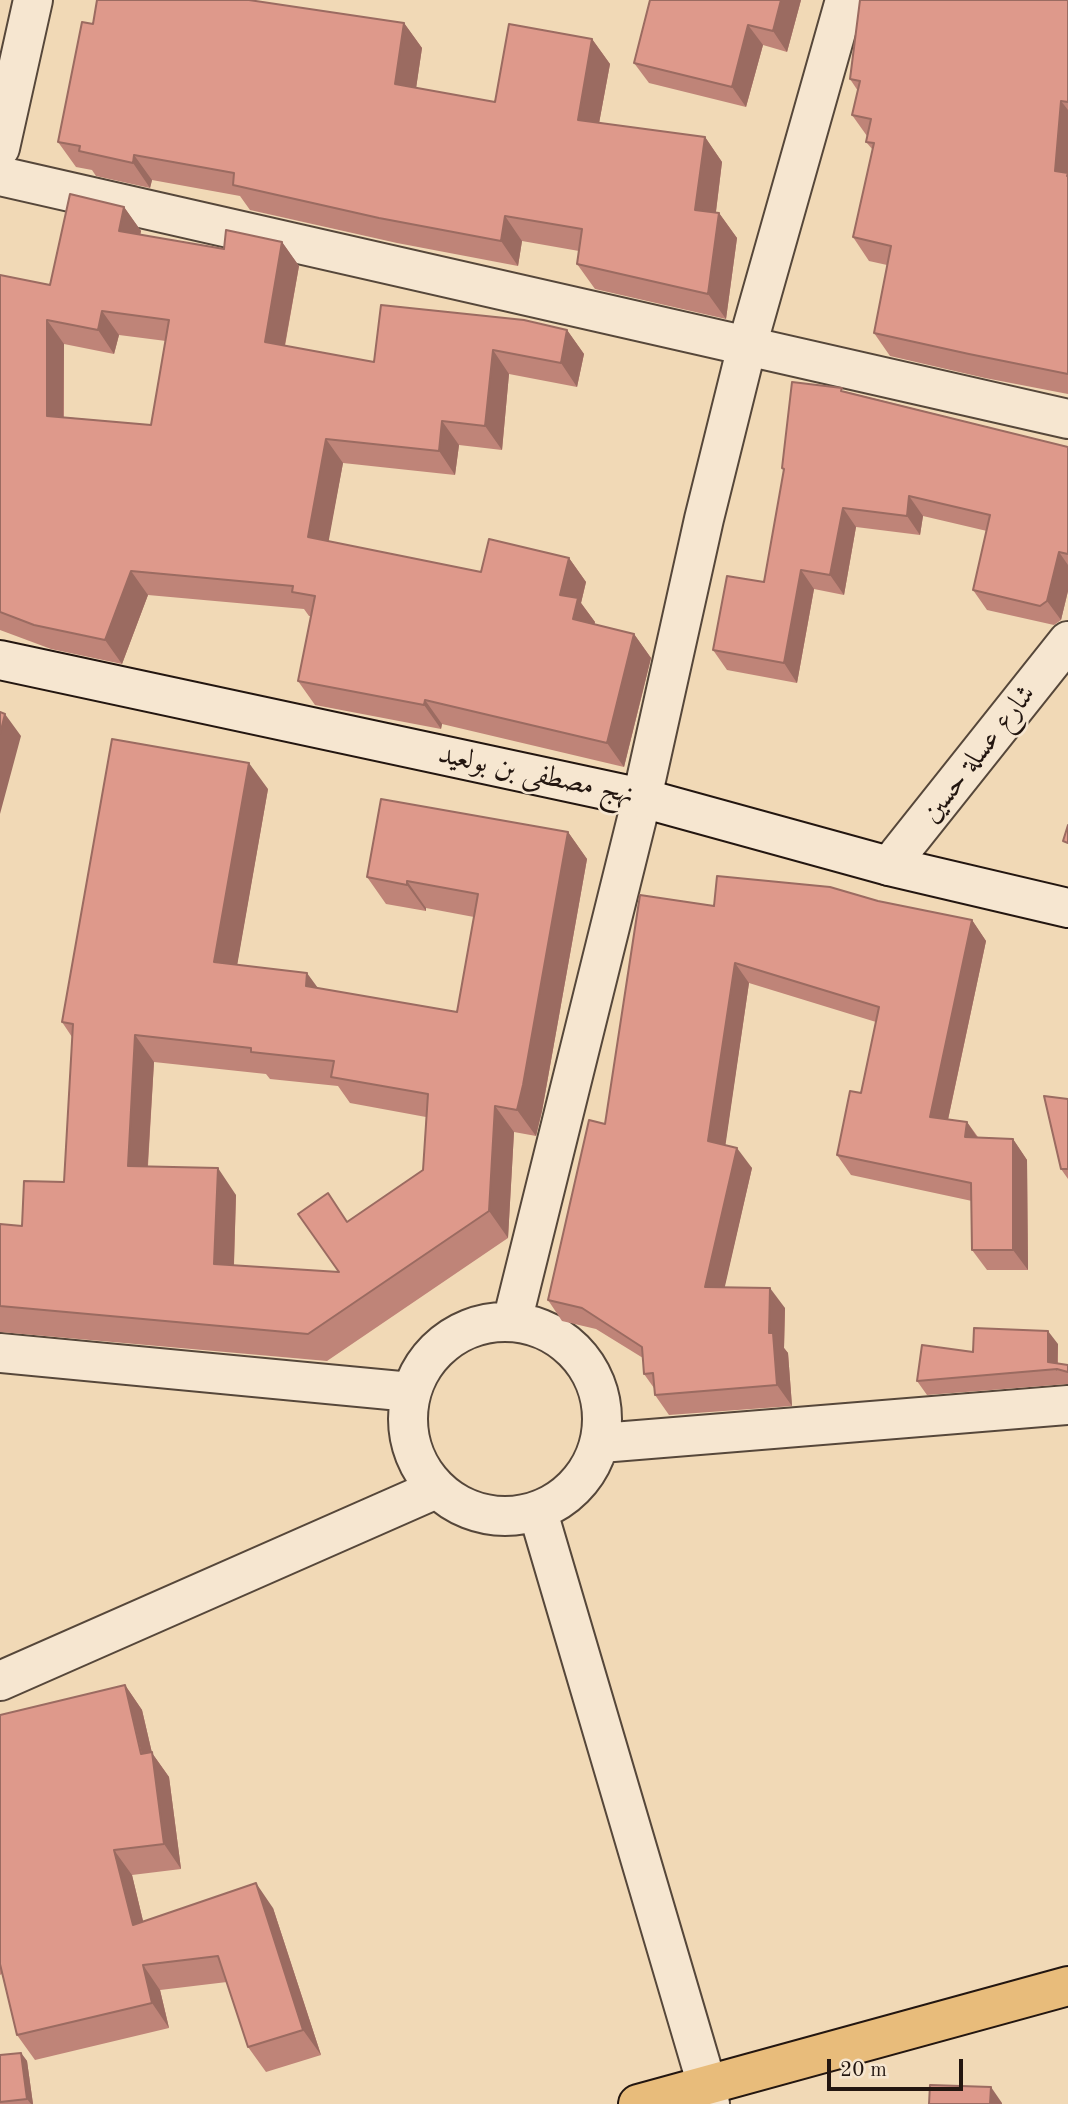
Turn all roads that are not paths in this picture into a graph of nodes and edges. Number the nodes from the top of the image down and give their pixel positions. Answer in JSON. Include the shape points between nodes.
{"nodes":[{"id":1,"x":33,"y":0,"type":"edge"},
{"id":2,"x":845,"y":0,"type":"edge"},
{"id":3,"x":0,"y":148,"type":"edge"},
{"id":4,"x":0,"y":176,"type":"edge"},
{"id":5,"x":747,"y":346,"type":"junction"},
{"id":6,"x":1068,"y":419,"type":"edge"},
{"id":7,"x":1068,"y":641,"type":"edge"},
{"id":8,"x":0,"y":660,"type":"edge"},
{"id":9,"x":642,"y":798,"type":"junction"},
{"id":10,"x":889,"y":866,"type":"junction"},
{"id":11,"x":1068,"y":908,"type":"edge"},
{"id":12,"x":495,"y":1323,"type":"junction"},
{"id":13,"x":0,"y":1353,"type":"edge"},
{"id":14,"x":411,"y":1392,"type":"junction"},
{"id":15,"x":1068,"y":1405,"type":"edge"},
{"id":16,"x":601,"y":1443,"type":"junction"},
{"id":17,"x":436,"y":1489,"type":"junction"},
{"id":18,"x":538,"y":1512,"type":"junction"},
{"id":19,"x":0,"y":1681,"type":"edge"},
{"id":20,"x":1068,"y":1986,"type":"edge"},
{"id":21,"x":709,"y":2095,"type":"edge"},
{"id":22,"x":638,"y":2104,"type":"edge"}],
"edges":[{"from":1,"to":3,"type":"street"},
{"from":2,"to":5,"type":"street"},
{"from":4,"to":5,"type":"street"},
{"from":5,"to":6,"type":"street"},
{"from":5,"to":9,"type":"street"},
{"from":7,"to":10,"type":"street","name":"شارع عسلة حسين"},
{"from":8,"to":9,"type":"street","name":"نهج مصطفى بن بولعيد"},
{"from":9,"to":10,"type":"street","name":"نهج مصطفى بن بولعيد"},
{"from":9,"to":12,"type":"street","via":[[539,1211]]},
{"from":10,"to":11,"type":"street","name":"نهج مصطفى بن بولعيد"},
{"from":12,"to":14,"type":"street","via":[[447,1340],[424,1364]]},
{"from":12,"to":16,"type":"street","via":[[544,1329],[573,1348],[593,1375],[603,1409]]},
{"from":13,"to":14,"type":"street"},
{"from":14,"to":17,"type":"street","via":[[407,1426],[415,1459]]},
{"from":15,"to":16,"type":"street"},
{"from":16,"to":18,"type":"street","via":[[590,1469],[568,1496]]},
{"from":17,"to":18,"type":"street","via":[[464,1508],[497,1518]]},
{"from":17,"to":19,"type":"street"},
{"from":18,"to":21,"type":"street"},
{"from":20,"to":21,"type":"main road"},
{"from":21,"to":22,"type":"main road"}]}
